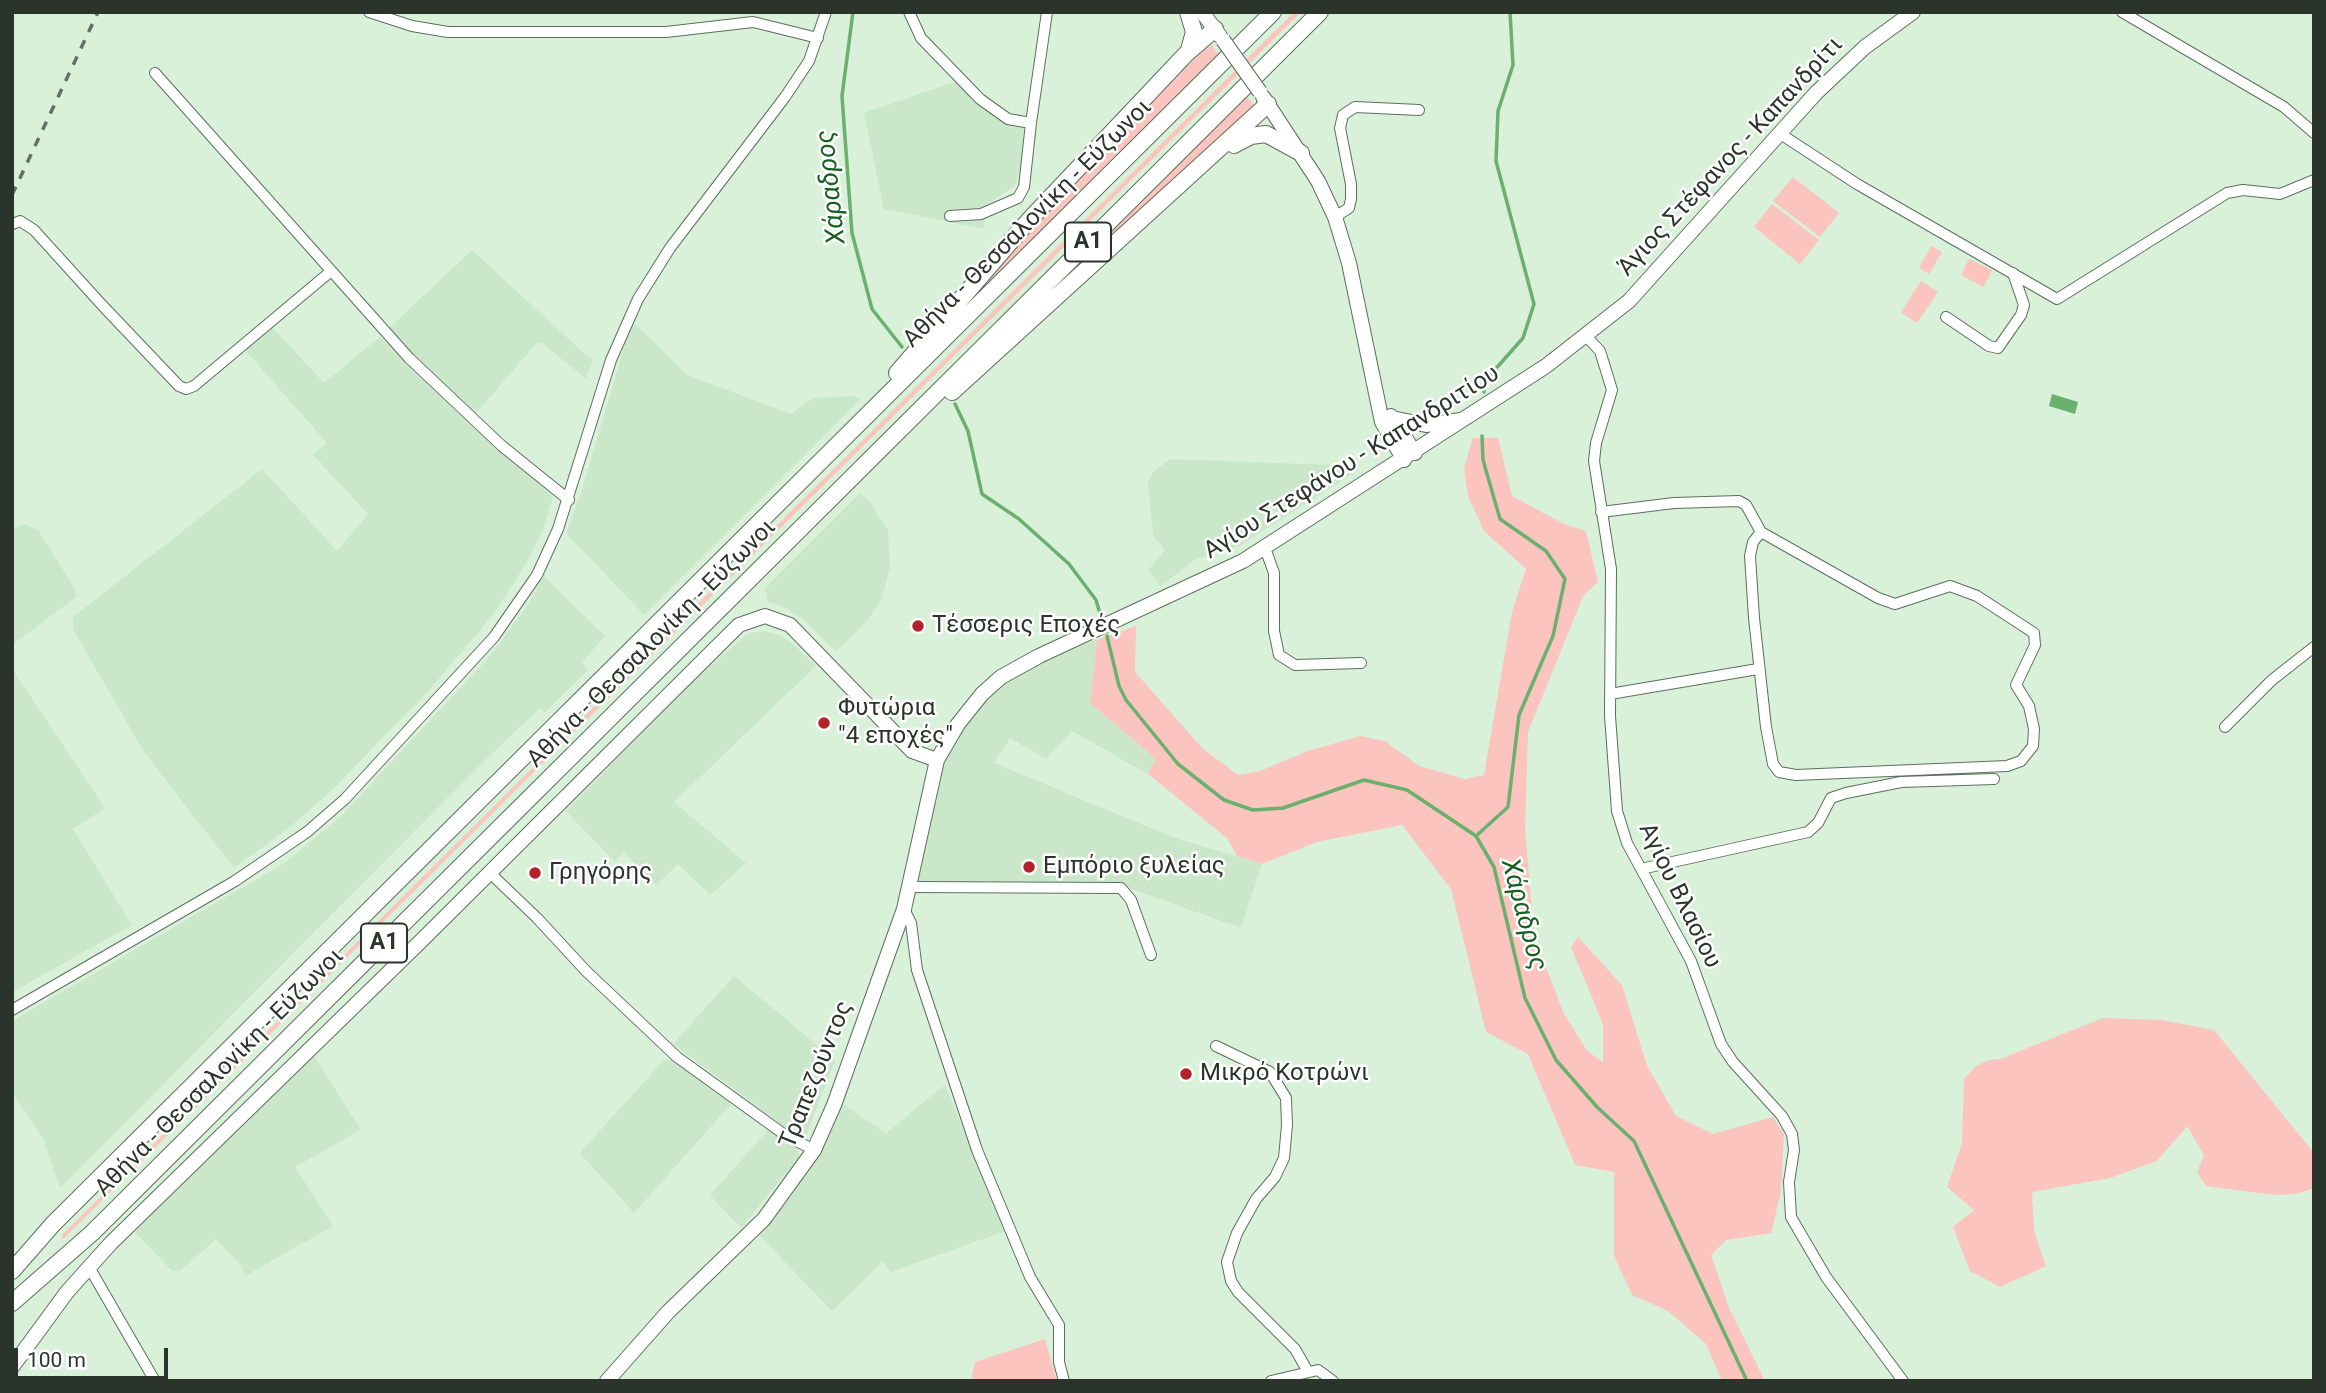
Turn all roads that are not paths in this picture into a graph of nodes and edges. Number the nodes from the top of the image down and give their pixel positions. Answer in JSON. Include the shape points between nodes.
{"nodes":[{"id":1,"x":369,"y":12,"type":"edge"},
{"id":2,"x":825,"y":12,"type":"edge"},
{"id":3,"x":909,"y":12,"type":"edge"},
{"id":4,"x":1048,"y":12,"type":"edge"},
{"id":5,"x":1188,"y":12,"type":"edge"},
{"id":6,"x":1202,"y":12,"type":"edge"},
{"id":7,"x":1273,"y":12,"type":"edge"},
{"id":8,"x":1320,"y":12,"type":"edge"},
{"id":9,"x":1913,"y":12,"type":"edge"},
{"id":10,"x":2122,"y":12,"type":"edge"},
{"id":11,"x":1219,"y":34,"type":"junction"},
{"id":12,"x":818,"y":38,"type":"junction"},
{"id":13,"x":1186,"y":54,"type":"junction"},
{"id":14,"x":155,"y":73,"type":"dead end"},
{"id":15,"x":1264,"y":98,"type":"junction"},
{"id":16,"x":1419,"y":110,"type":"dead end"},
{"id":17,"x":1031,"y":123,"type":"junction"},
{"id":18,"x":1779,"y":133,"type":"junction"},
{"id":19,"x":2314,"y":133,"type":"edge"},
{"id":20,"x":1301,"y":153,"type":"junction"},
{"id":21,"x":1213,"y":156,"type":"junction"},
{"id":22,"x":2314,"y":180,"type":"edge"},
{"id":23,"x":950,"y":216,"type":"dead end"},
{"id":24,"x":1335,"y":217,"type":"junction"},
{"id":25,"x":13,"y":225,"type":"edge"},
{"id":26,"x":330,"y":272,"type":"junction"},
{"id":27,"x":2013,"y":273,"type":"junction"},
{"id":28,"x":1946,"y":317,"type":"dead end"},
{"id":29,"x":1586,"y":337,"type":"junction"},
{"id":30,"x":1377,"y":400,"type":"junction"},
{"id":31,"x":1392,"y":418,"type":"junction"},
{"id":32,"x":1469,"y":418,"type":"junction"},
{"id":33,"x":835,"y":447,"type":"junction"},
{"id":34,"x":1410,"y":456,"type":"junction"},
{"id":35,"x":857,"y":472,"type":"junction"},
{"id":36,"x":569,"y":500,"type":"junction"},
{"id":37,"x":1601,"y":512,"type":"junction"},
{"id":38,"x":1761,"y":531,"type":"junction"},
{"id":39,"x":1265,"y":548,"type":"junction"},
{"id":40,"x":2314,"y":648,"type":"edge"},
{"id":41,"x":1361,"y":663,"type":"dead end"},
{"id":42,"x":1758,"y":669,"type":"junction"},
{"id":43,"x":1610,"y":694,"type":"junction"},
{"id":44,"x":2225,"y":727,"type":"dead end"},
{"id":45,"x":937,"y":760,"type":"junction"},
{"id":46,"x":1994,"y":779,"type":"dead end"},
{"id":47,"x":1641,"y":869,"type":"junction"},
{"id":48,"x":490,"y":873,"type":"junction"},
{"id":49,"x":909,"y":887,"type":"junction"},
{"id":50,"x":904,"y":909,"type":"junction"},
{"id":51,"x":1151,"y":954,"type":"dead end"},
{"id":52,"x":12,"y":1010,"type":"edge"},
{"id":53,"x":1216,"y":1045,"type":"dead end"},
{"id":54,"x":814,"y":1150,"type":"junction"},
{"id":55,"x":89,"y":1267,"type":"junction"},
{"id":56,"x":12,"y":1271,"type":"edge"},
{"id":57,"x":12,"y":1303,"type":"edge"},
{"id":58,"x":12,"y":1367,"type":"edge"},
{"id":59,"x":1307,"y":1370,"type":"junction"},
{"id":60,"x":155,"y":1381,"type":"edge"},
{"id":61,"x":607,"y":1381,"type":"edge"},
{"id":62,"x":1064,"y":1381,"type":"edge"},
{"id":63,"x":1271,"y":1381,"type":"edge"},
{"id":64,"x":1333,"y":1381,"type":"edge"},
{"id":65,"x":1903,"y":1381,"type":"edge"}],
"edges":[{"from":1,"to":12,"type":"street","via":[[448,32],[666,32],[753,22]]},
{"from":2,"to":12,"type":"street"},
{"from":3,"to":17,"type":"street","via":[[921,38],[980,99],[1008,119]]},
{"from":4,"to":17,"type":"street"},
{"from":5,"to":13,"type":"highway","via":[[1194,32]]},
{"from":6,"to":11,"type":"main road"},
{"from":7,"to":33,"type":"highway","name":"Αθήνα - Θεσσαλονίκη - Εύζωνοι","number":"Α1"},
{"from":8,"to":35,"type":"highway","name":"Αθήνα - Θεσσαλονίκη - Εύζωνοι","number":"Α1"},
{"from":9,"to":18,"type":"main road","name":"Άγιος Στέφανος - Καπανδρίτι","via":[[1837,72]]},
{"from":10,"to":19,"type":"street","via":[[2284,107]]},
{"from":11,"to":13,"type":"highway"},
{"from":11,"to":15,"type":"main road","bridge":true},
{"from":12,"to":36,"type":"street","via":[[785,97],[670,247],[638,299],[611,360]]},
{"from":13,"to":33,"type":"highway","via":[[1004,248]]},
{"from":14,"to":26,"type":"street"},
{"from":15,"to":20,"type":"main road"},
{"from":15,"to":21,"type":"highway"},
{"from":16,"to":24,"type":"street","via":[[1355,107],[1343,115],[1339,128],[1351,199],[1349,208]]},
{"from":17,"to":23,"type":"street","via":[[1024,187],[1018,198],[981,214]]},
{"from":18,"to":27,"type":"street","via":[[1857,184]]},
{"from":18,"to":29,"type":"main road","name":"Άγιος Στέφανος - Καπανδρίτι","via":[[1653,276]]},
{"from":20,"to":21,"type":"highway","via":[[1266,134],[1251,136]]},
{"from":20,"to":24,"type":"main road"},
{"from":21,"to":35,"type":"highway","via":[[939,404]]},
{"from":22,"to":27,"type":"street","via":[[2280,194],[2227,193],[2070,288],[2062,299]]},
{"from":24,"to":30,"type":"main road"},
{"from":25,"to":26,"type":"street","via":[[24,223],[34,230],[186,389]]},
{"from":26,"to":36,"type":"street","via":[[437,384],[502,446]]},
{"from":27,"to":28,"type":"street","via":[[2024,305],[1998,348]]},
{"from":29,"to":32,"type":"main road","name":"Αγίου Στεφάνου - Καπανδριτίου"},
{"from":29,"to":37,"type":"street","name":"Αγίου Βλασίου","via":[[1600,351],[1612,390],[1594,461]]},
{"from":30,"to":31,"type":"main road"},
{"from":30,"to":34,"type":"main road","via":[[1382,422]]},
{"from":31,"to":32,"type":"main road","via":[[1426,425]]},
{"from":31,"to":34,"type":"main road"},
{"from":32,"to":34,"type":"main road","name":"Αγίου Στεφάνου - Καπανδριτίου"},
{"from":33,"to":56,"type":"highway","name":"Αθήνα - Θεσσαλονίκη - Εύζωνοι","number":"Α1","via":[[53,1224]]},
{"from":34,"to":39,"type":"main road","name":"Αγίου Στεφάνου - Καπανδριτίου"},
{"from":35,"to":57,"type":"highway","name":"Αθήνα - Θεσσαλονίκη - Εύζωνοι","number":"Α1","via":[[83,1241]]},
{"from":36,"to":52,"type":"street","via":[[549,552],[513,612],[345,799],[289,846],[246,874]]},
{"from":37,"to":38,"type":"street","via":[[1739,501]]},
{"from":37,"to":43,"type":"street","name":"Αγίου Βλασίου","via":[[1611,569]]},
{"from":38,"to":42,"type":"street","via":[[1750,556]]},
{"from":38,"to":42,"type":"street","via":[[1895,604],[1950,586],[1978,596],[2029,627],[2035,646],[2016,685],[2029,706],[2033,746],[2021,761],[2007,766],[1786,774],[1773,764]]},
{"from":39,"to":41,"type":"street","via":[[1274,573],[1274,631],[1279,655],[1295,664]]},
{"from":39,"to":45,"type":"main road","name":"Αγίου Στεφάνου - Καπανδριτίου","via":[[1008,673],[966,713]]},
{"from":40,"to":44,"type":"street","via":[[2272,680]]},
{"from":42,"to":43,"type":"street"},
{"from":43,"to":47,"type":"street","name":"Αγίου Βλασίου","via":[[1617,811]]},
{"from":45,"to":48,"type":"main road","via":[[912,751],[796,629],[778,619],[755,617],[724,637]]},
{"from":45,"to":49,"type":"main road","name":"Τραπεζούντος"},
{"from":46,"to":47,"type":"street","via":[[1901,782],[1846,793],[1831,798],[1808,832]]},
{"from":47,"to":65,"type":"street","name":"Αγίου Βλασίου","via":[[1691,961],[1721,1044],[1792,1134],[1791,1217],[1826,1277]]},
{"from":48,"to":54,"type":"street","via":[[677,1057],[785,1135]]},
{"from":48,"to":55,"type":"main road"},
{"from":49,"to":50,"type":"main road","name":"Τραπεζούντος"},
{"from":49,"to":51,"type":"street","via":[[1121,888],[1131,900]]},
{"from":50,"to":54,"type":"main road","name":"Τραπεζούντος"},
{"from":50,"to":62,"type":"street","via":[[911,923],[917,971],[977,1150],[1030,1278],[1059,1325]]},
{"from":53,"to":59,"type":"street","via":[[1270,1072],[1286,1098],[1284,1158],[1250,1210],[1227,1262],[1230,1281],[1238,1292],[1295,1349]]},
{"from":54,"to":61,"type":"main road","name":"Τραπεζούντος","via":[[764,1219],[668,1312]]},
{"from":55,"to":58,"type":"main road"},
{"from":55,"to":60,"type":"street"},
{"from":59,"to":63,"type":"street"},
{"from":59,"to":64,"type":"street","via":[[1318,1370]]}]}
